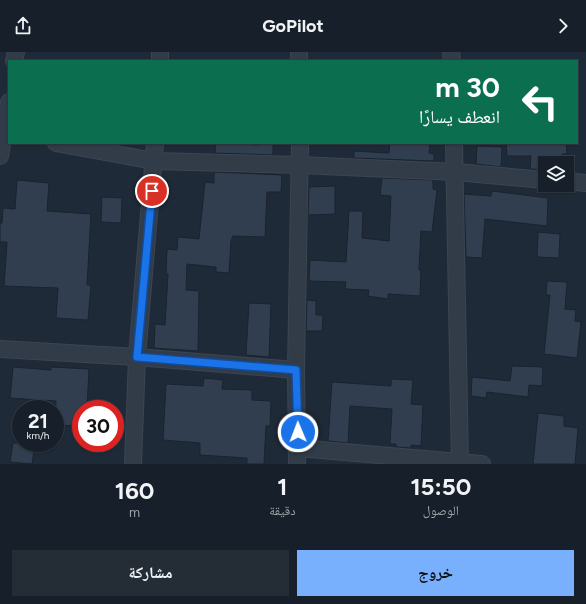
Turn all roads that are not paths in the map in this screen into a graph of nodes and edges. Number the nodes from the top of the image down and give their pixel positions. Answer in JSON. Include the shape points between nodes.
{"nodes":[{"id":1,"x":8,"y":110,"type":"edge"},
{"id":2,"x":5,"y":134,"type":"edge"},
{"id":3,"x":61,"y":144,"type":"edge"},
{"id":4,"x":155,"y":144,"type":"edge"},
{"id":5,"x":300,"y":144,"type":"edge"},
{"id":6,"x":454,"y":144,"type":"edge"},
{"id":7,"x":0,"y":156,"type":"edge"},
{"id":8,"x":154,"y":161,"type":"junction"},
{"id":9,"x":300,"y":164,"type":"junction"},
{"id":10,"x":456,"y":172,"type":"junction"},
{"id":11,"x":538,"y":179,"type":"edge"},
{"id":12,"x":574,"y":182,"type":"edge"},
{"id":13,"x":586,"y":183,"type":"edge"},
{"id":14,"x":0,"y":349,"type":"edge"},
{"id":15,"x":137,"y":357,"type":"junction"},
{"id":16,"x":296,"y":370,"type":"junction"},
{"id":17,"x":298,"y":448,"type":"junction"},
{"id":18,"x":460,"y":463,"type":"edge"},
{"id":19,"x":133,"y":464,"type":"edge"},
{"id":20,"x":297,"y":464,"type":"edge"},
{"id":21,"x":482,"y":464,"type":"edge"}],
"edges":[{"from":1,"to":2,"type":"street"},
{"from":2,"to":7,"type":"street"},
{"from":3,"to":8,"type":"street"},
{"from":4,"to":8,"type":"street"},
{"from":5,"to":9,"type":"street"},
{"from":6,"to":10,"type":"street"},
{"from":8,"to":9,"type":"street"},
{"from":8,"to":15,"type":"street"},
{"from":9,"to":10,"type":"street"},
{"from":9,"to":16,"type":"street"},
{"from":10,"to":11,"type":"street"},
{"from":10,"to":18,"type":"street"},
{"from":12,"to":13,"type":"street"},
{"from":14,"to":15,"type":"street"},
{"from":15,"to":16,"type":"street"},
{"from":15,"to":19,"type":"street"},
{"from":16,"to":17,"type":"street"},
{"from":17,"to":18,"type":"street"},
{"from":17,"to":20,"type":"street"},
{"from":18,"to":21,"type":"street"}]}
